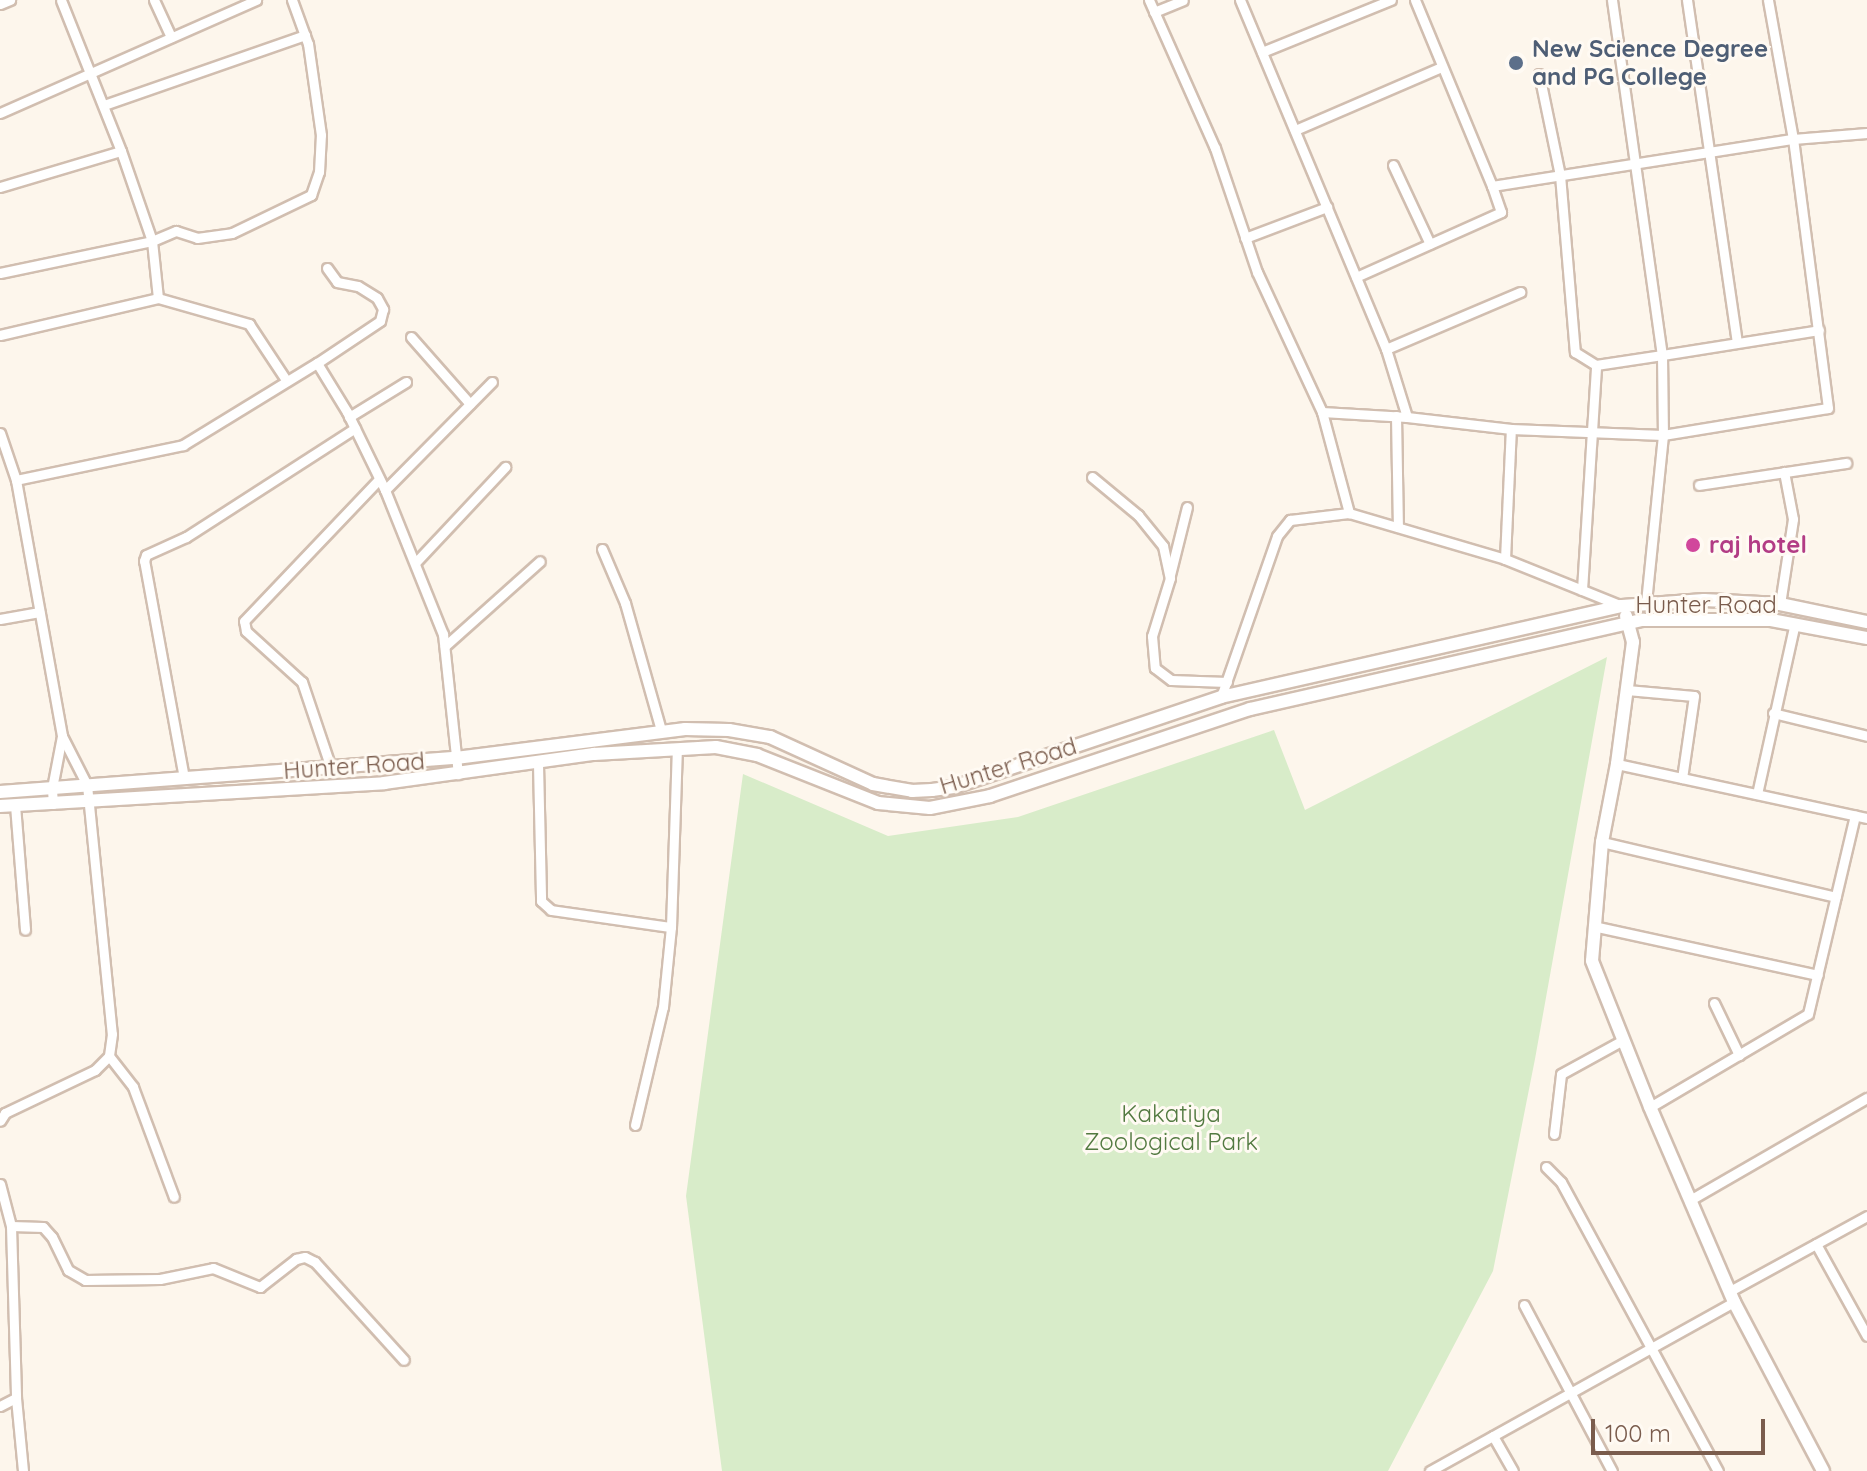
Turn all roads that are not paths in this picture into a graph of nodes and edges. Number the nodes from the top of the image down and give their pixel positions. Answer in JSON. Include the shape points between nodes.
{"nodes":[{"id":1,"x":10,"y":0,"type":"edge"},
{"id":2,"x":61,"y":0,"type":"edge"},
{"id":3,"x":154,"y":0,"type":"edge"},
{"id":4,"x":256,"y":0,"type":"edge"},
{"id":5,"x":292,"y":0,"type":"edge"},
{"id":6,"x":1149,"y":0,"type":"edge"},
{"id":7,"x":1183,"y":0,"type":"edge"},
{"id":8,"x":1240,"y":0,"type":"edge"},
{"id":9,"x":1391,"y":0,"type":"edge"},
{"id":10,"x":1415,"y":0,"type":"edge"},
{"id":11,"x":1612,"y":0,"type":"edge"},
{"id":12,"x":1687,"y":0,"type":"edge"},
{"id":13,"x":1768,"y":0,"type":"edge"},
{"id":14,"x":0,"y":4,"type":"edge"},
{"id":15,"x":1154,"y":12,"type":"junction"},
{"id":16,"x":305,"y":35,"type":"junction"},
{"id":17,"x":171,"y":37,"type":"junction"},
{"id":18,"x":1262,"y":52,"type":"junction"},
{"id":19,"x":1441,"y":67,"type":"junction"},
{"id":20,"x":1539,"y":74,"type":"dead end"},
{"id":21,"x":91,"y":75,"type":"junction"},
{"id":22,"x":104,"y":105,"type":"junction"},
{"id":23,"x":0,"y":113,"type":"edge"},
{"id":24,"x":1295,"y":130,"type":"junction"},
{"id":25,"x":1867,"y":133,"type":"edge"},
{"id":26,"x":1793,"y":139,"type":"junction"},
{"id":27,"x":121,"y":151,"type":"junction"},
{"id":28,"x":1711,"y":152,"type":"junction"},
{"id":29,"x":1636,"y":163,"type":"junction"},
{"id":30,"x":1393,"y":165,"type":"dead end"},
{"id":31,"x":1560,"y":175,"type":"junction"},
{"id":32,"x":1492,"y":186,"type":"junction"},
{"id":33,"x":0,"y":187,"type":"edge"},
{"id":34,"x":1327,"y":207,"type":"junction"},
{"id":35,"x":1245,"y":238,"type":"junction"},
{"id":36,"x":152,"y":241,"type":"junction"},
{"id":37,"x":1430,"y":244,"type":"junction"},
{"id":38,"x":327,"y":268,"type":"dead end"},
{"id":39,"x":0,"y":273,"type":"edge"},
{"id":40,"x":1356,"y":277,"type":"junction"},
{"id":41,"x":1520,"y":292,"type":"dead end"},
{"id":42,"x":158,"y":298,"type":"junction"},
{"id":43,"x":1819,"y":330,"type":"junction"},
{"id":44,"x":0,"y":335,"type":"edge"},
{"id":45,"x":411,"y":337,"type":"dead end"},
{"id":46,"x":1737,"y":342,"type":"junction"},
{"id":47,"x":1386,"y":349,"type":"junction"},
{"id":48,"x":1662,"y":355,"type":"junction"},
{"id":49,"x":317,"y":363,"type":"junction"},
{"id":50,"x":1596,"y":365,"type":"junction"},
{"id":51,"x":286,"y":380,"type":"junction"},
{"id":52,"x":406,"y":382,"type":"dead end"},
{"id":53,"x":492,"y":382,"type":"dead end"},
{"id":54,"x":470,"y":404,"type":"junction"},
{"id":55,"x":1322,"y":412,"type":"junction"},
{"id":56,"x":1401,"y":416,"type":"junction"},
{"id":57,"x":349,"y":417,"type":"junction"},
{"id":58,"x":355,"y":428,"type":"junction"},
{"id":59,"x":1511,"y":429,"type":"junction"},
{"id":60,"x":1594,"y":432,"type":"junction"},
{"id":61,"x":0,"y":433,"type":"edge"},
{"id":62,"x":1663,"y":435,"type":"junction"},
{"id":63,"x":1846,"y":463,"type":"dead end"},
{"id":64,"x":505,"y":467,"type":"dead end"},
{"id":65,"x":1784,"y":472,"type":"junction"},
{"id":66,"x":1092,"y":477,"type":"dead end"},
{"id":67,"x":379,"y":479,"type":"junction"},
{"id":68,"x":16,"y":480,"type":"junction"},
{"id":69,"x":1699,"y":485,"type":"dead end"},
{"id":70,"x":385,"y":490,"type":"junction"},
{"id":71,"x":1187,"y":507,"type":"dead end"},
{"id":72,"x":1349,"y":513,"type":"junction"},
{"id":73,"x":1398,"y":527,"type":"junction"},
{"id":74,"x":602,"y":549,"type":"dead end"},
{"id":75,"x":1505,"y":559,"type":"junction"},
{"id":76,"x":540,"y":561,"type":"dead end"},
{"id":77,"x":415,"y":563,"type":"junction"},
{"id":78,"x":1170,"y":578,"type":"junction"},
{"id":79,"x":1582,"y":590,"type":"junction"},
{"id":80,"x":1646,"y":603,"type":"junction"},
{"id":81,"x":1780,"y":604,"type":"junction"},
{"id":82,"x":1622,"y":606,"type":"junction"},
{"id":83,"x":39,"y":612,"type":"junction"},
{"id":84,"x":0,"y":619,"type":"edge"},
{"id":85,"x":1867,"y":622,"type":"edge"},
{"id":86,"x":1629,"y":623,"type":"junction"},
{"id":87,"x":1795,"y":623,"type":"junction"},
{"id":88,"x":1867,"y":638,"type":"edge"},
{"id":89,"x":445,"y":646,"type":"junction"},
{"id":90,"x":1227,"y":682,"type":"junction"},
{"id":91,"x":1627,"y":690,"type":"junction"},
{"id":92,"x":1221,"y":697,"type":"junction"},
{"id":93,"x":1773,"y":713,"type":"junction"},
{"id":94,"x":1142,"y":724,"type":"junction"},
{"id":95,"x":661,"y":730,"type":"junction"},
{"id":96,"x":62,"y":736,"type":"junction"},
{"id":97,"x":1867,"y":736,"type":"edge"},
{"id":98,"x":1149,"y":741,"type":"junction"},
{"id":99,"x":677,"y":748,"type":"junction"},
{"id":100,"x":456,"y":758,"type":"junction"},
{"id":101,"x":538,"y":764,"type":"junction"},
{"id":102,"x":1617,"y":764,"type":"junction"},
{"id":103,"x":331,"y":768,"type":"junction"},
{"id":104,"x":458,"y":774,"type":"junction"},
{"id":105,"x":184,"y":778,"type":"junction"},
{"id":106,"x":1682,"y":778,"type":"junction"},
{"id":107,"x":87,"y":785,"type":"junction"},
{"id":108,"x":52,"y":788,"type":"junction"},
{"id":109,"x":0,"y":792,"type":"edge"},
{"id":110,"x":1757,"y":794,"type":"junction"},
{"id":111,"x":89,"y":802,"type":"junction"},
{"id":112,"x":53,"y":804,"type":"junction"},
{"id":113,"x":15,"y":805,"type":"junction"},
{"id":114,"x":0,"y":806,"type":"edge"},
{"id":115,"x":1855,"y":815,"type":"junction"},
{"id":116,"x":1867,"y":818,"type":"edge"},
{"id":117,"x":1602,"y":842,"type":"junction"},
{"id":118,"x":1836,"y":897,"type":"junction"},
{"id":119,"x":1593,"y":926,"type":"junction"},
{"id":120,"x":671,"y":927,"type":"junction"},
{"id":121,"x":25,"y":930,"type":"dead end"},
{"id":122,"x":1818,"y":975,"type":"junction"},
{"id":123,"x":1714,"y":1003,"type":"dead end"},
{"id":124,"x":1623,"y":1040,"type":"junction"},
{"id":125,"x":1739,"y":1055,"type":"junction"},
{"id":126,"x":109,"y":1056,"type":"junction"},
{"id":127,"x":1867,"y":1098,"type":"edge"},
{"id":128,"x":1650,"y":1107,"type":"junction"},
{"id":129,"x":0,"y":1121,"type":"edge"},
{"id":130,"x":635,"y":1125,"type":"dead end"},
{"id":131,"x":1554,"y":1134,"type":"dead end"},
{"id":132,"x":1546,"y":1167,"type":"dead end"},
{"id":133,"x":0,"y":1184,"type":"edge"},
{"id":134,"x":174,"y":1197,"type":"dead end"},
{"id":135,"x":1690,"y":1200,"type":"junction"},
{"id":136,"x":1867,"y":1216,"type":"edge"},
{"id":137,"x":11,"y":1226,"type":"junction"},
{"id":138,"x":1816,"y":1244,"type":"junction"},
{"id":139,"x":1732,"y":1296,"type":"junction"},
{"id":140,"x":1524,"y":1305,"type":"dead end"},
{"id":141,"x":1867,"y":1336,"type":"edge"},
{"id":142,"x":1652,"y":1347,"type":"junction"},
{"id":143,"x":404,"y":1360,"type":"dead end"},
{"id":144,"x":1570,"y":1394,"type":"junction"},
{"id":145,"x":16,"y":1398,"type":"junction"},
{"id":146,"x":0,"y":1406,"type":"edge"},
{"id":147,"x":1493,"y":1436,"type":"junction"},
{"id":148,"x":23,"y":1471,"type":"edge"},
{"id":149,"x":1430,"y":1471,"type":"edge"},
{"id":150,"x":1513,"y":1471,"type":"edge"},
{"id":151,"x":1612,"y":1471,"type":"edge"},
{"id":152,"x":1718,"y":1471,"type":"edge"},
{"id":153,"x":1823,"y":1471,"type":"edge"}],
"edges":[{"from":1,"to":14,"type":"street"},
{"from":2,"to":21,"type":"street"},
{"from":3,"to":17,"type":"street"},
{"from":4,"to":17,"type":"street"},
{"from":5,"to":16,"type":"street"},
{"from":6,"to":15,"type":"street"},
{"from":7,"to":15,"type":"street"},
{"from":8,"to":18,"type":"street"},
{"from":9,"to":18,"type":"street"},
{"from":10,"to":19,"type":"street"},
{"from":11,"to":29,"type":"street"},
{"from":12,"to":28,"type":"street"},
{"from":13,"to":26,"type":"street"},
{"from":15,"to":35,"type":"street","via":[[1215,148]]},
{"from":16,"to":22,"type":"street"},
{"from":16,"to":36,"type":"street","via":[[321,135],[319,172],[311,195],[232,233],[197,238],[176,231]]},
{"from":17,"to":21,"type":"street"},
{"from":18,"to":24,"type":"street"},
{"from":19,"to":24,"type":"street"},
{"from":19,"to":32,"type":"street"},
{"from":20,"to":31,"type":"street"},
{"from":21,"to":22,"type":"street"},
{"from":21,"to":23,"type":"street"},
{"from":22,"to":27,"type":"street"},
{"from":24,"to":34,"type":"street"},
{"from":25,"to":26,"type":"street"},
{"from":26,"to":28,"type":"street"},
{"from":26,"to":43,"type":"street"},
{"from":27,"to":33,"type":"street"},
{"from":27,"to":36,"type":"street"},
{"from":28,"to":29,"type":"street"},
{"from":28,"to":46,"type":"street"},
{"from":29,"to":31,"type":"street"},
{"from":29,"to":48,"type":"street"},
{"from":30,"to":37,"type":"street"},
{"from":31,"to":32,"type":"street"},
{"from":31,"to":50,"type":"street","via":[[1575,352]]},
{"from":32,"to":37,"type":"street","via":[[1501,212]]},
{"from":34,"to":35,"type":"street"},
{"from":34,"to":40,"type":"street"},
{"from":35,"to":55,"type":"street"},
{"from":36,"to":39,"type":"street"},
{"from":36,"to":42,"type":"street"},
{"from":37,"to":40,"type":"street"},
{"from":38,"to":49,"type":"street","via":[[337,282],[358,286],[377,298],[383,309],[380,321]]},
{"from":40,"to":47,"type":"street"},
{"from":41,"to":47,"type":"street"},
{"from":42,"to":44,"type":"street"},
{"from":42,"to":51,"type":"street","via":[[249,324]]},
{"from":43,"to":46,"type":"street"},
{"from":43,"to":62,"type":"street","via":[[1828,408]]},
{"from":45,"to":54,"type":"street"},
{"from":46,"to":48,"type":"street"},
{"from":47,"to":56,"type":"street"},
{"from":48,"to":50,"type":"street"},
{"from":48,"to":62,"type":"street"},
{"from":49,"to":51,"type":"street"},
{"from":49,"to":57,"type":"street"},
{"from":50,"to":60,"type":"street"},
{"from":51,"to":68,"type":"street","via":[[183,445]]},
{"from":52,"to":57,"type":"street"},
{"from":53,"to":54,"type":"street"},
{"from":54,"to":70,"type":"street"},
{"from":55,"to":56,"type":"street"},
{"from":55,"to":72,"type":"street"},
{"from":56,"to":59,"type":"street"},
{"from":56,"to":73,"type":"street"},
{"from":57,"to":58,"type":"street"},
{"from":58,"to":67,"type":"street"},
{"from":58,"to":105,"type":"street","via":[[186,537],[146,555]]},
{"from":59,"to":60,"type":"street"},
{"from":59,"to":75,"type":"street"},
{"from":60,"to":62,"type":"street"},
{"from":60,"to":79,"type":"street"},
{"from":61,"to":68,"type":"street"},
{"from":62,"to":80,"type":"street"},
{"from":63,"to":65,"type":"street"},
{"from":64,"to":77,"type":"street"},
{"from":65,"to":69,"type":"street"},
{"from":65,"to":81,"type":"street","via":[[1793,519]]},
{"from":66,"to":78,"type":"street","via":[[1138,515],[1163,546]]},
{"from":67,"to":70,"type":"street"},
{"from":67,"to":103,"type":"street","via":[[244,621],[254,639],[302,682]]},
{"from":68,"to":83,"type":"street"},
{"from":70,"to":77,"type":"street"},
{"from":71,"to":78,"type":"street"},
{"from":72,"to":73,"type":"street"},
{"from":72,"to":90,"type":"street","via":[[1290,520],[1277,536]]},
{"from":73,"to":75,"type":"street"},
{"from":74,"to":95,"type":"street","via":[[625,603]]},
{"from":75,"to":79,"type":"street"},
{"from":76,"to":89,"type":"street"},
{"from":77,"to":89,"type":"street"},
{"from":78,"to":90,"type":"street","via":[[1152,636],[1155,668],[1171,680]]},
{"from":79,"to":82,"type":"street"},
{"from":80,"to":81,"type":"main road","name":"Hunter Road"},
{"from":80,"to":82,"type":"main road","name":"Hunter Road"},
{"from":81,"to":85,"type":"main road","name":"Hunter Road"},
{"from":82,"to":86,"type":"main road"},
{"from":82,"to":92,"type":"main road","name":"Hunter Road"},
{"from":83,"to":84,"type":"street"},
{"from":83,"to":96,"type":"street"},
{"from":86,"to":87,"type":"main road","name":"Hunter Road","via":[[1722,617]]},
{"from":86,"to":91,"type":"main road","via":[[1633,642]]},
{"from":86,"to":98,"type":"main road","name":"Hunter Road","via":[[1250,709]]},
{"from":87,"to":88,"type":"main road","name":"Hunter Road"},
{"from":87,"to":93,"type":"street"},
{"from":89,"to":100,"type":"street"},
{"from":90,"to":92,"type":"street"},
{"from":91,"to":102,"type":"main road"},
{"from":91,"to":106,"type":"street","via":[[1694,696]]},
{"from":92,"to":94,"type":"main road","name":"Hunter Road"},
{"from":93,"to":97,"type":"street"},
{"from":93,"to":110,"type":"street"},
{"from":94,"to":95,"type":"main road","name":"Hunter Road","via":[[954,787],[912,791],[873,784],[759,734]]},
{"from":94,"to":98,"type":"main road"},
{"from":95,"to":100,"type":"main road","name":"Hunter Road"},
{"from":96,"to":107,"type":"street"},
{"from":96,"to":108,"type":"street"},
{"from":98,"to":99,"type":"main road","name":"Hunter Road","via":[[990,796],[930,808],[878,803],[738,750]]},
{"from":99,"to":101,"type":"main road","name":"Hunter Road"},
{"from":99,"to":120,"type":"street"},
{"from":100,"to":103,"type":"main road","name":"Hunter Road"},
{"from":100,"to":104,"type":"street"},
{"from":101,"to":104,"type":"main road","name":"Hunter Road"},
{"from":101,"to":120,"type":"street","via":[[541,901],[551,910]]},
{"from":102,"to":106,"type":"street"},
{"from":102,"to":117,"type":"main road"},
{"from":103,"to":105,"type":"main road","name":"Hunter Road"},
{"from":104,"to":111,"type":"main road","name":"Hunter Road"},
{"from":105,"to":107,"type":"main road","name":"Hunter Road"},
{"from":106,"to":110,"type":"street"},
{"from":107,"to":108,"type":"main road","name":"Hunter Road"},
{"from":107,"to":111,"type":"street"},
{"from":108,"to":109,"type":"main road","name":"Hunter Road"},
{"from":108,"to":112,"type":"street"},
{"from":110,"to":115,"type":"street"},
{"from":111,"to":112,"type":"main road","name":"Hunter Road"},
{"from":111,"to":126,"type":"street","via":[[112,1034]]},
{"from":112,"to":113,"type":"main road","name":"Hunter Road"},
{"from":113,"to":114,"type":"main road","name":"Hunter Road"},
{"from":113,"to":121,"type":"street"},
{"from":115,"to":116,"type":"street"},
{"from":115,"to":118,"type":"street"},
{"from":117,"to":118,"type":"street"},
{"from":117,"to":119,"type":"main road"},
{"from":118,"to":122,"type":"street"},
{"from":119,"to":122,"type":"street"},
{"from":119,"to":124,"type":"main road","via":[[1592,961]]},
{"from":120,"to":130,"type":"street","via":[[663,1007]]},
{"from":122,"to":125,"type":"street","via":[[1808,1014]]},
{"from":123,"to":125,"type":"street"},
{"from":124,"to":128,"type":"main road"},
{"from":124,"to":131,"type":"street","via":[[1561,1074]]},
{"from":125,"to":128,"type":"street"},
{"from":126,"to":129,"type":"street","via":[[95,1070],[5,1113]]},
{"from":126,"to":134,"type":"street","via":[[133,1087]]},
{"from":127,"to":135,"type":"street"},
{"from":128,"to":135,"type":"main road"},
{"from":132,"to":142,"type":"street","via":[[1561,1182]]},
{"from":133,"to":137,"type":"street"},
{"from":135,"to":139,"type":"main road"},
{"from":136,"to":138,"type":"street"},
{"from":137,"to":143,"type":"street","via":[[43,1227],[68,1270],[85,1280],[160,1279],[213,1268],[260,1287],[305,1257]]},
{"from":137,"to":145,"type":"street"},
{"from":138,"to":139,"type":"street"},
{"from":138,"to":141,"type":"street"},
{"from":139,"to":142,"type":"street"},
{"from":139,"to":153,"type":"main road"},
{"from":140,"to":144,"type":"street"},
{"from":142,"to":144,"type":"street"},
{"from":142,"to":152,"type":"street"},
{"from":144,"to":147,"type":"street"},
{"from":144,"to":151,"type":"street"},
{"from":145,"to":146,"type":"street"},
{"from":145,"to":148,"type":"street"},
{"from":147,"to":149,"type":"street"},
{"from":147,"to":150,"type":"street"}]}
